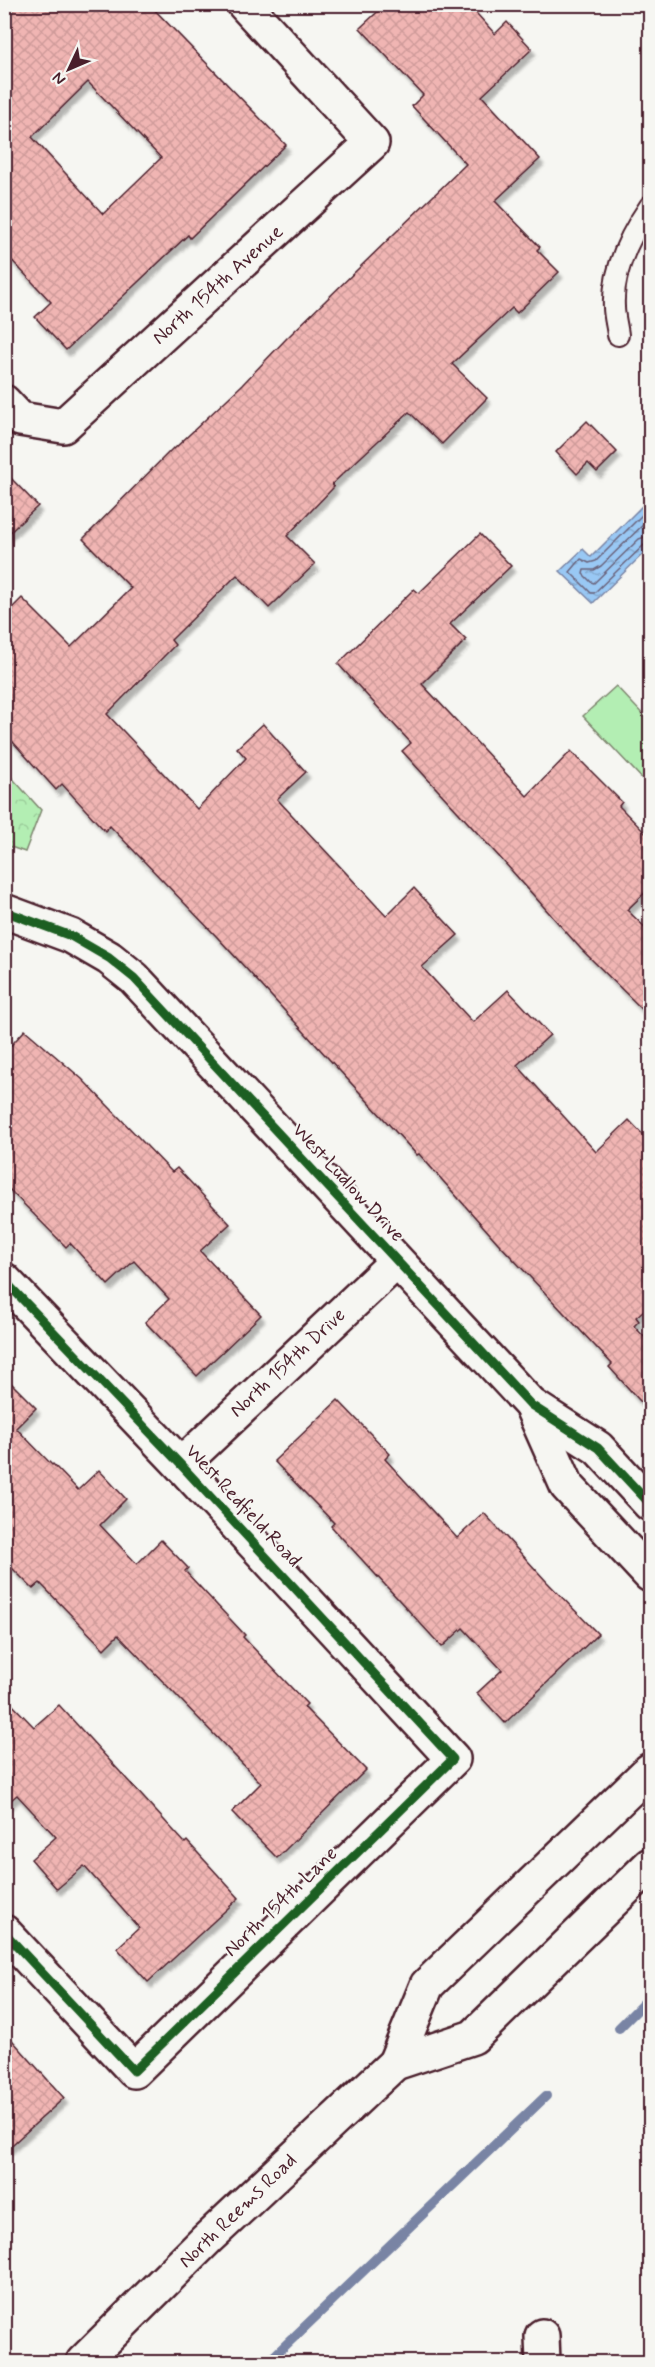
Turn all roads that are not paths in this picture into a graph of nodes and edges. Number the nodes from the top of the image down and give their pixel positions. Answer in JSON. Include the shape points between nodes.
{"nodes":[{"id":1,"x":244,"y":4,"type":"edge"},
{"id":2,"x":651,"y":206,"type":"edge"},
{"id":3,"x":618,"y":335,"type":"dead end"},
{"id":4,"x":4,"y":402,"type":"edge"},
{"id":5,"x":4,"y":911,"type":"edge"},
{"id":6,"x":396,"y":1262,"type":"junction"},
{"id":7,"x":4,"y":1280,"type":"edge"},
{"id":8,"x":531,"y":1405,"type":"junction"},
{"id":9,"x":181,"y":1465,"type":"junction"},
{"id":10,"x":651,"y":1504,"type":"edge"},
{"id":11,"x":651,"y":1575,"type":"edge"},
{"id":12,"x":453,"y":1759,"type":"joint"},
{"id":13,"x":651,"y":1770,"type":"edge"},
{"id":14,"x":651,"y":1865,"type":"edge"},
{"id":15,"x":4,"y":1932,"type":"edge"},
{"id":16,"x":395,"y":2063,"type":"junction"},
{"id":17,"x":93,"y":2359,"type":"edge"}],
"edges":[{"from":1,"to":4,"type":"street","name":"North 154th Avenue","via":[[372,143],[63,426],[20,419]]},
{"from":2,"to":3,"type":"lane","via":[[634,230],[618,273],[614,306]]},
{"from":5,"to":6,"type":"street","name":"West Ludlow Drive","via":[[71,936],[110,958],[134,978]]},
{"from":6,"to":8,"type":"street","name":"West Ludlow Drive"},
{"from":6,"to":9,"type":"street","name":"North 154th Drive"},
{"from":7,"to":9,"type":"street","name":"West Redfield Road"},
{"from":8,"to":10,"type":"street","name":"West Ludlow Drive","via":[[598,1448]]},
{"from":8,"to":11,"type":"street","name":"West Ludlow Drive","via":[[567,1486]]},
{"from":9,"to":12,"type":"street","name":"West Redfield Road"},
{"from":12,"to":15,"type":"street","name":"North 154th Lane","via":[[134,2072]]},
{"from":13,"to":16,"type":"street","name":"North Reems Road","via":[[427,1985]]},
{"from":14,"to":16,"type":"street","name":"North Reems Road","via":[[473,2037]]},
{"from":16,"to":17,"type":"street","name":"North Reems Road","via":[[207,2239]]}]}
